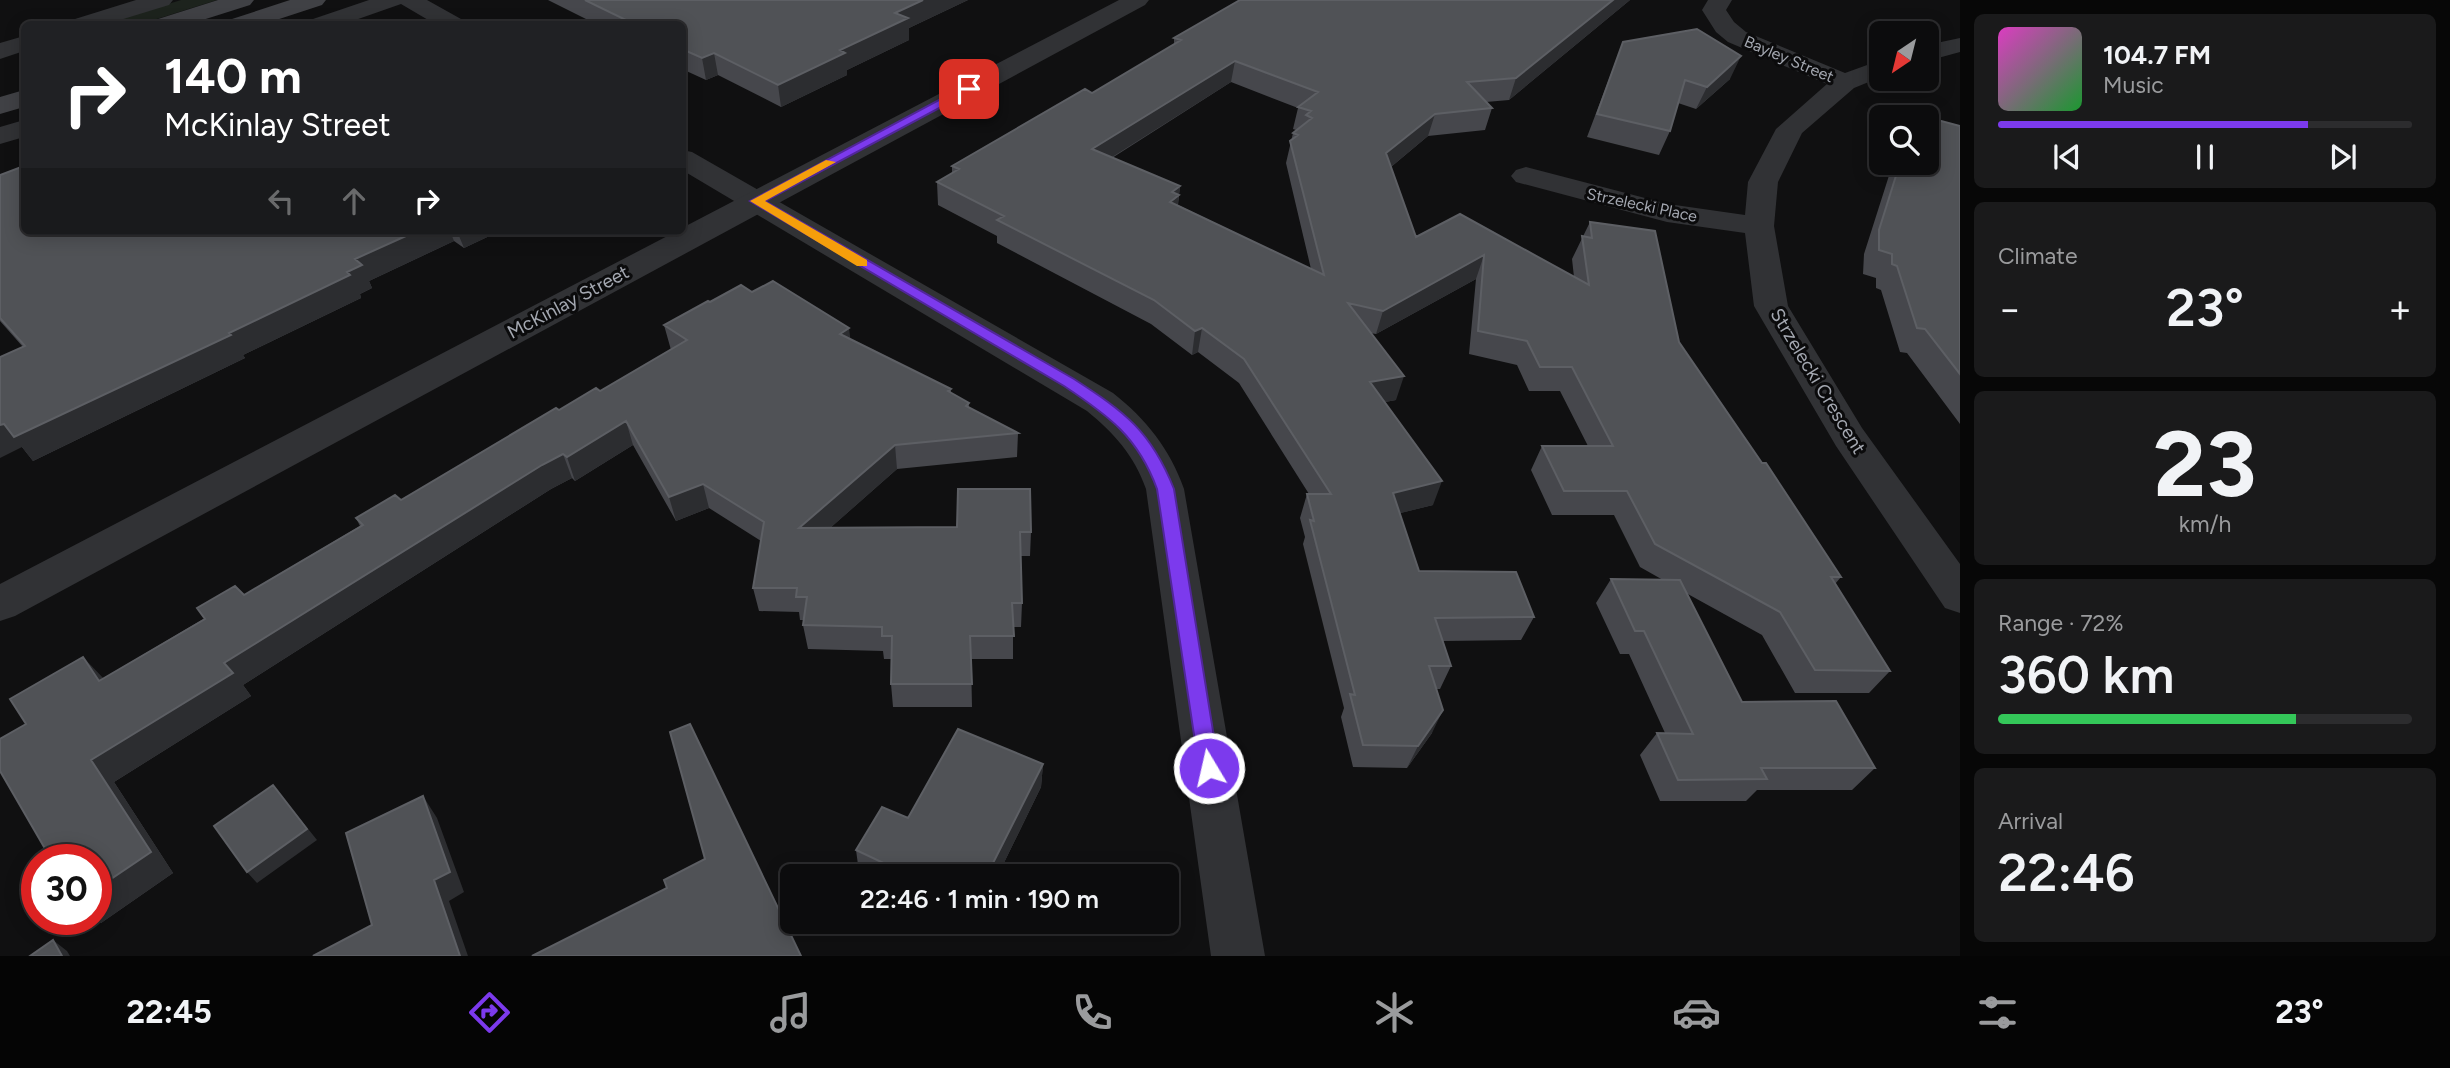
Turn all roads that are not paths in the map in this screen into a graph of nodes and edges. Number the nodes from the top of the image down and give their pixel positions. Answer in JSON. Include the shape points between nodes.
{"nodes":[{"id":1,"x":161,"y":0,"type":"edge"},
{"id":2,"x":242,"y":0,"type":"edge"},
{"id":3,"x":314,"y":0,"type":"edge"},
{"id":4,"x":392,"y":0,"type":"edge"},
{"id":5,"x":410,"y":0,"type":"edge"},
{"id":6,"x":1137,"y":0,"type":"edge"},
{"id":7,"x":1720,"y":0,"type":"edge"},
{"id":8,"x":94,"y":21,"type":"edge"},
{"id":9,"x":176,"y":21,"type":"edge"},
{"id":10,"x":250,"y":21,"type":"edge"},
{"id":11,"x":331,"y":21,"type":"edge"},
{"id":12,"x":447,"y":21,"type":"edge"},
{"id":13,"x":21,"y":44,"type":"edge"},
{"id":14,"x":1960,"y":45,"type":"edge"},
{"id":15,"x":1939,"y":50,"type":"edge"},
{"id":16,"x":0,"y":51,"type":"edge"},
{"id":17,"x":1869,"y":73,"type":"edge"},
{"id":18,"x":1845,"y":82,"type":"junction"},
{"id":19,"x":21,"y":98,"type":"edge"},
{"id":20,"x":0,"y":106,"type":"edge"},
{"id":21,"x":21,"y":129,"type":"edge"},
{"id":22,"x":0,"y":136,"type":"edge"},
{"id":23,"x":686,"y":160,"type":"edge"},
{"id":24,"x":1526,"y":176,"type":"dead end"},
{"id":25,"x":756,"y":201,"type":"junction"},
{"id":26,"x":1759,"y":226,"type":"junction"},
{"id":27,"x":1960,"y":596,"type":"edge"},
{"id":28,"x":0,"y":604,"type":"edge"},
{"id":29,"x":1238,"y":956,"type":"edge"}],
"edges":[{"from":1,"to":8,"type":"street"},
{"from":2,"to":9,"type":"main road"},
{"from":3,"to":10,"type":"main road"},
{"from":4,"to":11,"type":"street"},
{"from":5,"to":12,"type":"street"},
{"from":6,"to":25,"type":"street","name":"McKinlay Street"},
{"from":7,"to":18,"type":"street","name":"Bayley Street","via":[[1714,10],[1737,37]]},
{"from":13,"to":16,"type":"street"},
{"from":14,"to":15,"type":"street"},
{"from":17,"to":18,"type":"street","name":"Strzelecki Crescent"},
{"from":18,"to":26,"type":"street","name":"Strzelecki Crescent","via":[[1790,129],[1763,182]]},
{"from":19,"to":20,"type":"main road"},
{"from":21,"to":22,"type":"street"},
{"from":23,"to":25,"type":"street"},
{"from":24,"to":26,"type":"street","name":"Strzelecki Place","via":[[1667,213]]},
{"from":25,"to":28,"type":"street","name":"McKinlay Street"},
{"from":25,"to":29,"type":"street","via":[[1090,396],[1120,418],[1149,452],[1166,489]]},
{"from":26,"to":27,"type":"street","name":"Strzelecki Crescent","via":[[1771,306],[1849,437]]}]}
